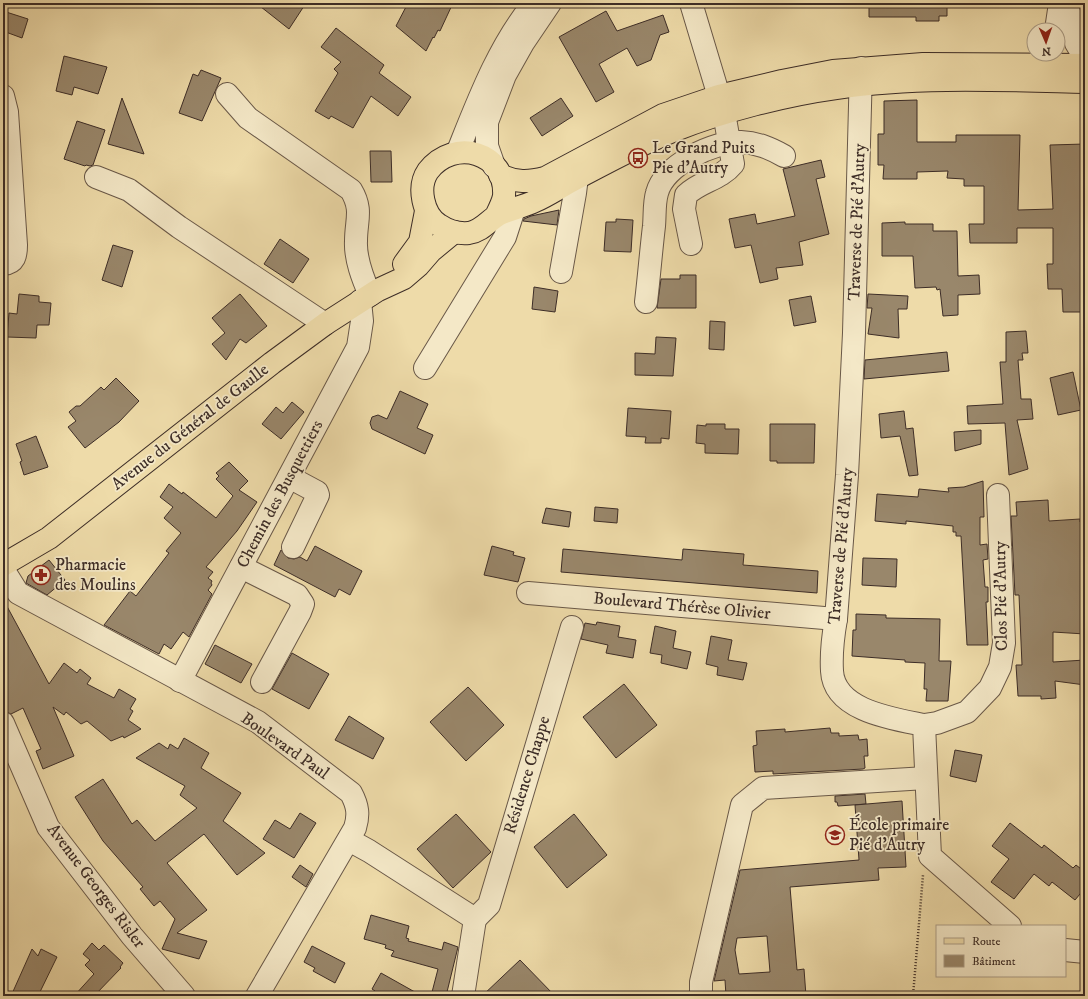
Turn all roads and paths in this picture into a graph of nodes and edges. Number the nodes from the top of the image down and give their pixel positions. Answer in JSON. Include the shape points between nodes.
{"nodes":[{"id":1,"x":534,"y":3,"type":"edge"},
{"id":2,"x":550,"y":3,"type":"edge"},
{"id":3,"x":691,"y":3,"type":"edge"},
{"id":4,"x":1060,"y":3,"type":"edge"},
{"id":5,"x":1067,"y":3,"type":"edge"},
{"id":6,"x":1057,"y":22,"type":"edge"},
{"id":7,"x":1085,"y":58,"type":"edge"},
{"id":8,"x":1026,"y":60,"type":"edge"},
{"id":9,"x":1051,"y":62,"type":"edge"},
{"id":10,"x":1063,"y":62,"type":"edge"},
{"id":11,"x":1085,"y":66,"type":"edge"},
{"id":12,"x":861,"y":76,"type":"junction"},
{"id":13,"x":1076,"y":82,"type":"edge"},
{"id":14,"x":227,"y":94,"type":"dead end"},
{"id":15,"x":3,"y":96,"type":"edge"},
{"id":16,"x":722,"y":105,"type":"junction"},
{"id":17,"x":729,"y":143,"type":"junction"},
{"id":18,"x":458,"y":151,"type":"junction"},
{"id":19,"x":784,"y":156,"type":"dead end"},
{"id":20,"x":578,"y":168,"type":"junction"},
{"id":21,"x":497,"y":170,"type":"junction"},
{"id":22,"x":96,"y":177,"type":"dead end"},
{"id":23,"x":426,"y":211,"type":"junction"},
{"id":24,"x":505,"y":213,"type":"junction"},
{"id":25,"x":454,"y":232,"type":"junction"},
{"id":26,"x":691,"y":244,"type":"dead end"},
{"id":27,"x":3,"y":264,"type":"edge"},
{"id":28,"x":561,"y":272,"type":"dead end"},
{"id":29,"x":369,"y":295,"type":"junction"},
{"id":30,"x":646,"y":302,"type":"dead end"},
{"id":31,"x":325,"y":324,"type":"junction"},
{"id":32,"x":425,"y":368,"type":"dead end"},
{"id":33,"x":289,"y":477,"type":"junction"},
{"id":34,"x":998,"y":495,"type":"dead end"},
{"id":35,"x":294,"y":547,"type":"dead end"},
{"id":36,"x":3,"y":565,"type":"edge"},
{"id":37,"x":241,"y":567,"type":"junction"},
{"id":38,"x":3,"y":569,"type":"edge"},
{"id":39,"x":528,"y":593,"type":"dead end"},
{"id":40,"x":836,"y":618,"type":"junction"},
{"id":41,"x":572,"y":628,"type":"dead end"},
{"id":42,"x":180,"y":681,"type":"junction"},
{"id":43,"x":262,"y":682,"type":"dead end"},
{"id":44,"x":3,"y":723,"type":"edge"},
{"id":45,"x":924,"y":725,"type":"junction"},
{"id":46,"x":926,"y":778,"type":"junction"},
{"id":47,"x":349,"y":840,"type":"junction"},
{"id":48,"x":930,"y":856,"type":"junction"},
{"id":49,"x":475,"y":919,"type":"junction"},
{"id":50,"x":1009,"y":925,"type":"edge"},
{"id":51,"x":1066,"y":950,"type":"edge"},
{"id":52,"x":1085,"y":952,"type":"edge"},
{"id":53,"x":184,"y":996,"type":"edge"},
{"id":54,"x":257,"y":996,"type":"edge"},
{"id":55,"x":463,"y":996,"type":"edge"},
{"id":56,"x":701,"y":996,"type":"edge"},
{"id":57,"x":914,"y":996,"type":"edge"}],
"edges":[{"from":1,"to":18,"type":"street","via":[[518,22],[478,102]]},
{"from":2,"to":21,"type":"street","via":[[505,75],[487,122],[487,146]]},
{"from":3,"to":16,"type":"street"},
{"from":4,"to":6,"type":"street"},
{"from":5,"to":7,"type":"street","via":[[1076,43]]},
{"from":8,"to":12,"type":"main road","via":[[923,64]]},
{"from":9,"to":13,"type":"street"},
{"from":10,"to":11,"type":"main road"},
{"from":11,"to":13,"type":"street"},
{"from":12,"to":13,"type":"main road","via":[[926,80]]},
{"from":12,"to":16,"type":"main road","via":[[821,90]]},
{"from":12,"to":40,"type":"street","name":"Traverse de Pié d'Autry","via":[[848,467]]},
{"from":14,"to":29,"type":"street","name":"Chemin des Busquettiers","via":[[248,118],[351,190],[357,201],[359,225],[356,242],[360,271]]},
{"from":15,"to":27,"type":"street","via":[[7,112],[16,251],[13,260]]},
{"from":16,"to":17,"type":"street"},
{"from":16,"to":20,"type":"main road","via":[[674,130]]},
{"from":17,"to":19,"type":"street","via":[[765,146]]},
{"from":17,"to":26,"type":"street","via":[[732,164],[726,173],[695,186],[686,195],[684,209]]},
{"from":17,"to":30,"type":"street","via":[[686,159],[666,175],[657,192]]},
{"from":18,"to":21,"type":"main road","via":[[484,157]]},
{"from":18,"to":23,"type":"main road","via":[[439,158],[426,173],[422,192]]},
{"from":20,"to":21,"type":"main road","via":[[529,182],[510,180]]},
{"from":20,"to":24,"type":"main road","via":[[535,201]]},
{"from":20,"to":28,"type":"street"},
{"from":21,"to":24,"type":"main road","via":[[504,196]]},
{"from":22,"to":31,"type":"street","via":[[128,190]]},
{"from":23,"to":25,"type":"main road","via":[[438,225]]},
{"from":23,"to":29,"type":"main road","name":"Avenue du Général de Gaulle","via":[[420,242],[404,263]]},
{"from":24,"to":25,"type":"main road","via":[[485,227],[470,233]]},
{"from":24,"to":32,"type":"street","via":[[505,237]]},
{"from":25,"to":29,"type":"main road","name":"Avenue du Général de Gaulle","via":[[404,278]]},
{"from":29,"to":31,"type":"main road","name":"Avenue du Général de Gaulle"},
{"from":29,"to":33,"type":"street","name":"Chemin des Busquettiers","via":[[358,347]]},
{"from":31,"to":36,"type":"main road","name":"Avenue du Général de Gaulle","via":[[49,538]]},
{"from":33,"to":35,"type":"street","via":[[318,495]]},
{"from":33,"to":37,"type":"street","name":"Chemin des Busquettiers"},
{"from":34,"to":45,"type":"street","name":"Clos Pié d'Autry","via":[[1004,643],[1000,667],[990,688],[967,712]]},
{"from":37,"to":42,"type":"street","name":"Chemin des Busquettiers"},
{"from":37,"to":43,"type":"street","via":[[297,595],[303,604]]},
{"from":38,"to":42,"type":"street","name":"Boulevard Paul","via":[[18,592]]},
{"from":39,"to":40,"type":"street","name":"Boulevard Thérèse Olivier"},
{"from":40,"to":45,"type":"street","name":"Traverse de Pié d'Autry","via":[[832,672],[837,687],[845,698],[882,717]]},
{"from":41,"to":49,"type":"street","name":"Résidence Chappe","via":[[489,905]]},
{"from":42,"to":47,"type":"street","name":"Boulevard Paul","via":[[258,722],[351,794],[359,816]]},
{"from":44,"to":53,"type":"street","name":"Avenue Georges Risler","via":[[48,827],[132,936]]},
{"from":45,"to":46,"type":"street"},
{"from":46,"to":48,"type":"street"},
{"from":46,"to":56,"type":"street","via":[[763,788],[742,805],[701,982]]},
{"from":47,"to":49,"type":"street","via":[[369,850]]},
{"from":47,"to":54,"type":"street","name":"Boulevard Paul"},
{"from":48,"to":50,"type":"street"},
{"from":48,"to":57,"type":"path","via":[[923,870]]},
{"from":49,"to":55,"type":"street"},
{"from":51,"to":52,"type":"street"}]}
